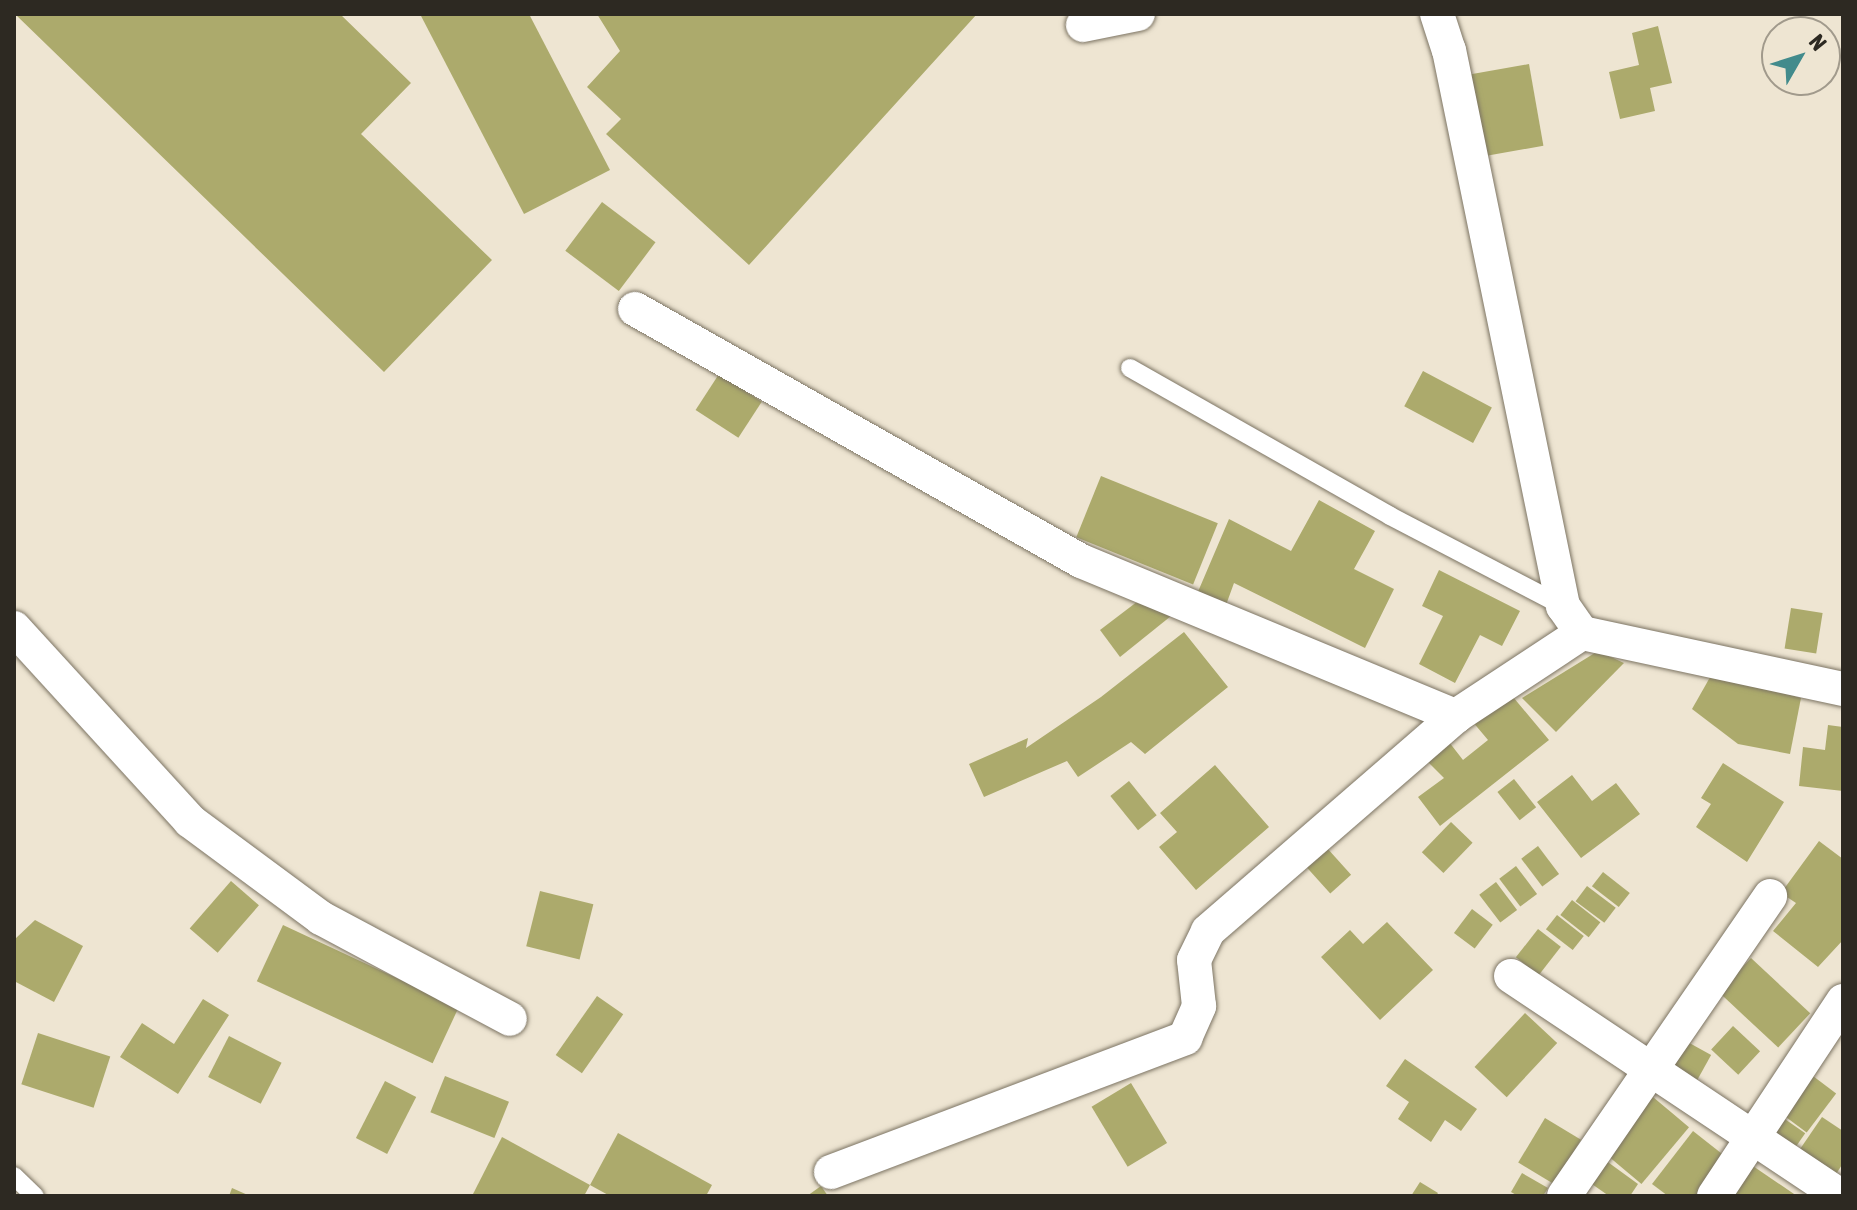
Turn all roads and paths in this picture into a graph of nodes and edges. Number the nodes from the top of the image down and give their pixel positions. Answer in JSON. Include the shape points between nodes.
{"nodes":[{"id":1,"x":1138,"y":14,"type":"edge"},
{"id":2,"x":1437,"y":14,"type":"edge"},
{"id":3,"x":1083,"y":25,"type":"dead end"},
{"id":4,"x":635,"y":309,"type":"dead end"},
{"id":5,"x":1130,"y":368,"type":"dead end"},
{"id":6,"x":1573,"y":619,"type":"junction"},
{"id":7,"x":14,"y":628,"type":"edge"},
{"id":8,"x":1843,"y":689,"type":"edge"},
{"id":9,"x":1456,"y":716,"type":"junction"},
{"id":10,"x":1770,"y":896,"type":"dead end"},
{"id":11,"x":1511,"y":976,"type":"dead end"},
{"id":12,"x":1843,"y":1001,"type":"edge"},
{"id":13,"x":510,"y":1019,"type":"dead end"},
{"id":14,"x":1650,"y":1069,"type":"junction"},
{"id":15,"x":1755,"y":1139,"type":"junction"},
{"id":16,"x":831,"y":1172,"type":"dead end"},
{"id":17,"x":14,"y":1176,"type":"edge"},
{"id":18,"x":1840,"y":1193,"type":"edge"},
{"id":19,"x":35,"y":1196,"type":"edge"},
{"id":20,"x":1564,"y":1196,"type":"edge"},
{"id":21,"x":1714,"y":1196,"type":"edge"}],
"edges":[{"from":1,"to":3,"type":"street"},
{"from":2,"to":6,"type":"street"},
{"from":4,"to":9,"type":"street","via":[[1081,561]]},
{"from":5,"to":6,"type":"lane"},
{"from":6,"to":8,"type":"street"},
{"from":6,"to":9,"type":"street"},
{"from":7,"to":13,"type":"street","via":[[190,821],[321,918]]},
{"from":9,"to":16,"type":"street","via":[[1208,931],[1194,960],[1199,1006],[1185,1038]]},
{"from":10,"to":14,"type":"street"},
{"from":11,"to":14,"type":"street"},
{"from":12,"to":15,"type":"street"},
{"from":14,"to":15,"type":"street"},
{"from":14,"to":20,"type":"street"},
{"from":15,"to":18,"type":"street"},
{"from":15,"to":21,"type":"street"},
{"from":17,"to":19,"type":"lane"}]}
